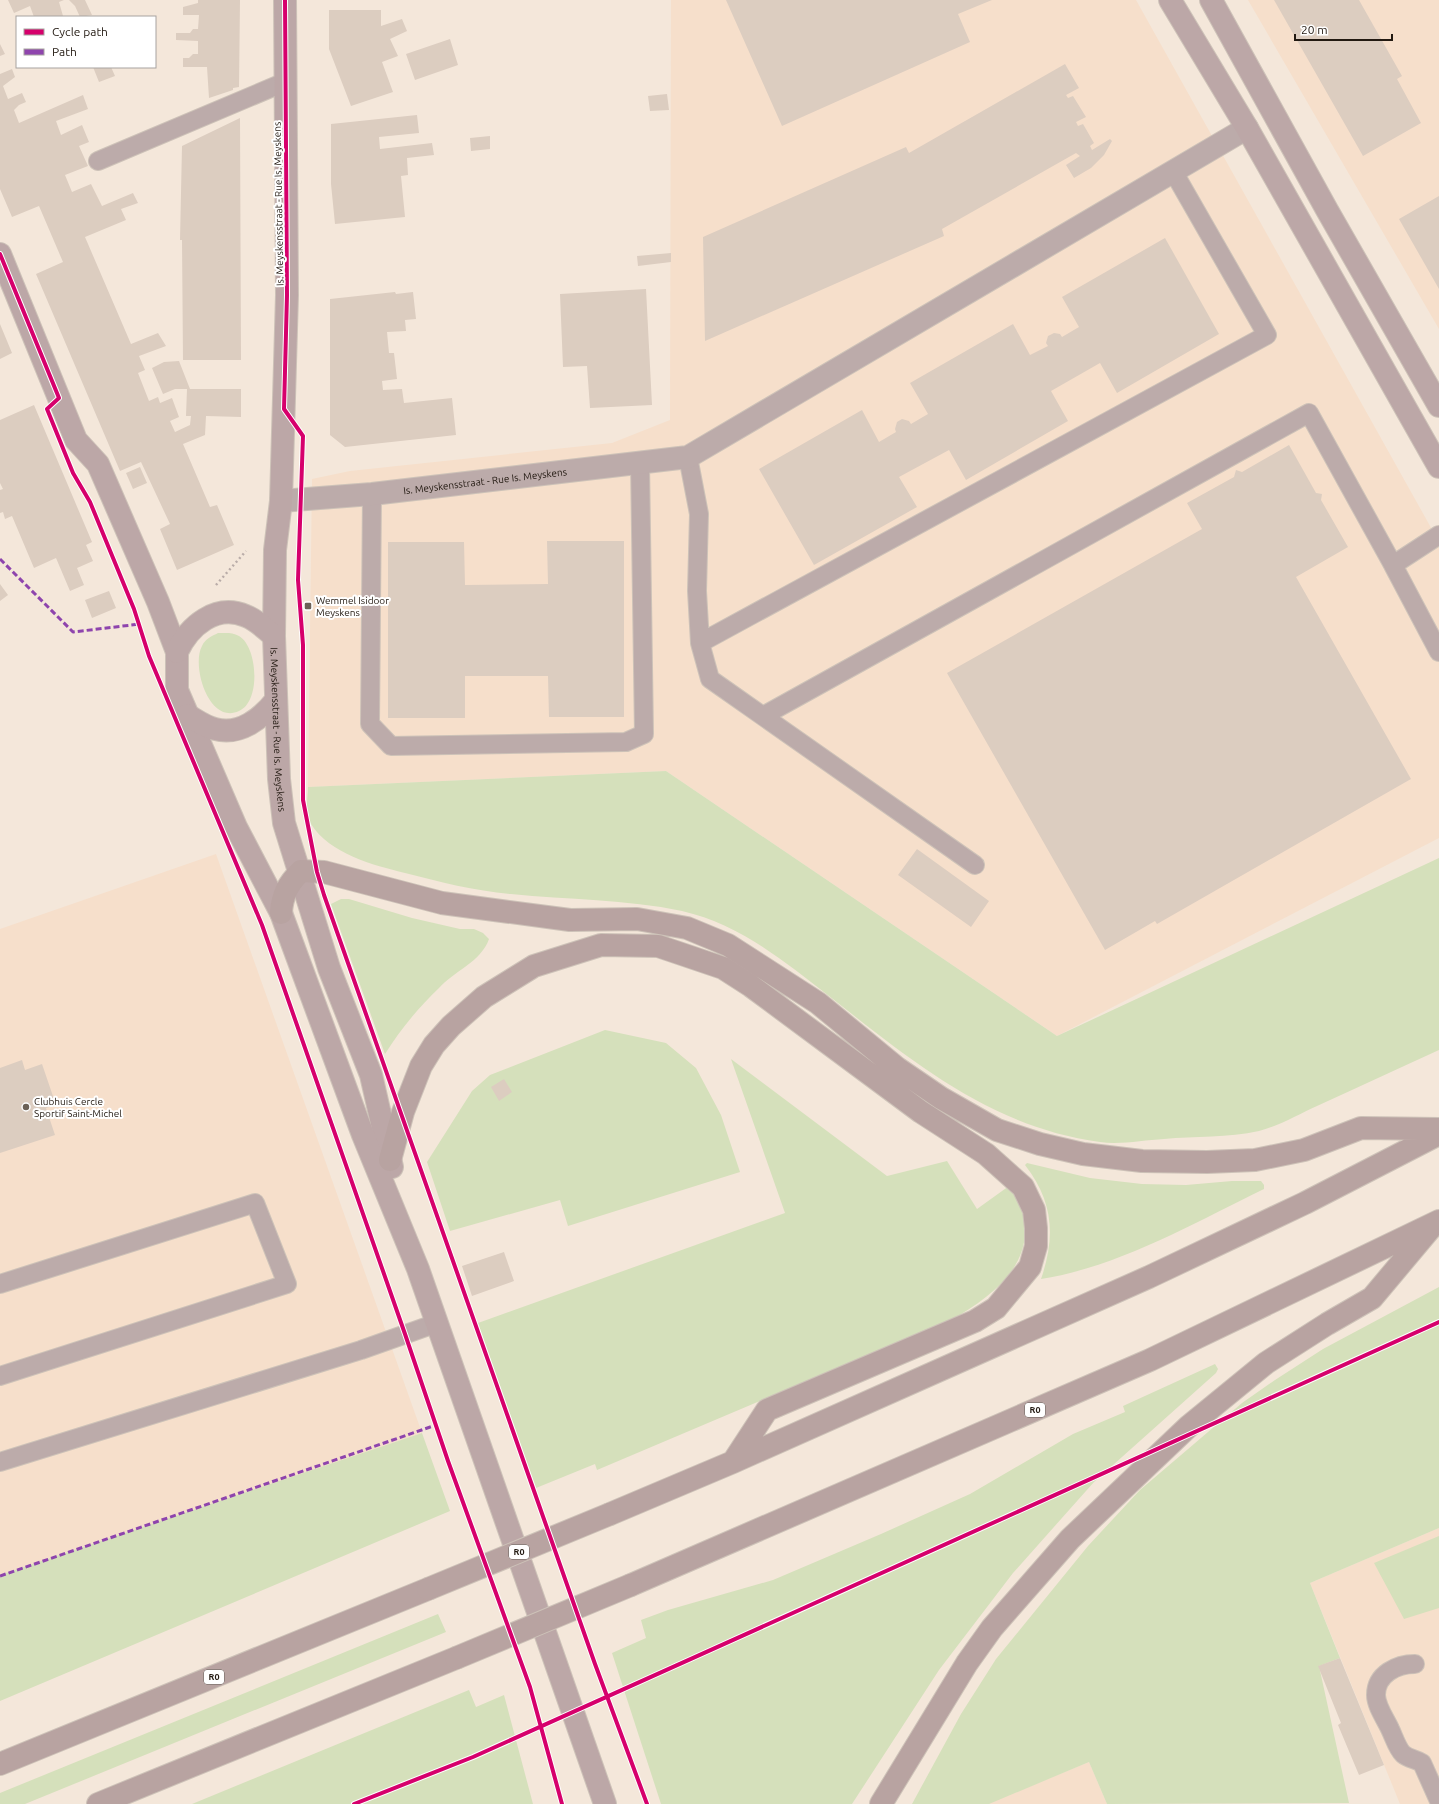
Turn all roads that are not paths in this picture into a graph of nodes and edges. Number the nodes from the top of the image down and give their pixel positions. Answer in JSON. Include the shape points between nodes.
{"nodes":[{"id":1,"x":284,"y":0,"type":"edge"},
{"id":2,"x":1170,"y":0,"type":"edge"},
{"id":3,"x":1211,"y":0,"type":"edge"},
{"id":4,"x":285,"y":82,"type":"junction"},
{"id":5,"x":1247,"y":128,"type":"junction"},
{"id":6,"x":98,"y":162,"type":"dead end"},
{"id":7,"x":1173,"y":171,"type":"junction"},
{"id":8,"x":0,"y":254,"type":"edge"},
{"id":9,"x":1439,"y":406,"type":"edge"},
{"id":10,"x":688,"y":457,"type":"junction"},
{"id":11,"x":640,"y":463,"type":"junction"},
{"id":12,"x":1439,"y":467,"type":"edge"},
{"id":13,"x":372,"y":494,"type":"junction"},
{"id":14,"x":281,"y":501,"type":"junction"},
{"id":15,"x":1439,"y":535,"type":"edge"},
{"id":16,"x":1393,"y":565,"type":"junction"},
{"id":17,"x":274,"y":636,"type":"junction"},
{"id":18,"x":700,"y":644,"type":"junction"},
{"id":19,"x":177,"y":652,"type":"junction"},
{"id":20,"x":1439,"y":652,"type":"edge"},
{"id":21,"x":276,"y":700,"type":"junction"},
{"id":22,"x":187,"y":715,"type":"junction"},
{"id":23,"x":763,"y":716,"type":"junction"},
{"id":24,"x":975,"y":865,"type":"dead end"},
{"id":25,"x":301,"y":871,"type":"junction"},
{"id":26,"x":281,"y":913,"type":"junction"},
{"id":27,"x":1439,"y":1129,"type":"edge"},
{"id":28,"x":1439,"y":1134,"type":"edge"},
{"id":29,"x":390,"y":1160,"type":"junction"},
{"id":30,"x":1436,"y":1223,"type":"edge"},
{"id":31,"x":418,"y":1269,"type":"junction"},
{"id":32,"x":0,"y":1284,"type":"edge"},
{"id":33,"x":437,"y":1323,"type":"junction"},
{"id":34,"x":0,"y":1376,"type":"edge"},
{"id":35,"x":2,"y":1456,"type":"edge"},
{"id":36,"x":733,"y":1462,"type":"junction"},
{"id":37,"x":1415,"y":1664,"type":"dead end"},
{"id":38,"x":0,"y":1764,"type":"edge"},
{"id":39,"x":1439,"y":1801,"type":"edge"},
{"id":40,"x":98,"y":1804,"type":"edge"},
{"id":41,"x":605,"y":1804,"type":"edge"},
{"id":42,"x":881,"y":1804,"type":"edge"}],
"edges":[{"from":1,"to":4,"type":"main road","name":"Is. Meyskensstraat - Rue Is. Meyskens"},
{"from":2,"to":5,"type":"main road"},
{"from":3,"to":9,"type":"main road"},
{"from":4,"to":6,"type":"lane"},
{"from":4,"to":14,"type":"main road","name":"Is. Meyskensstraat - Rue Is. Meyskens","via":[[287,295]]},
{"from":5,"to":7,"type":"street"},
{"from":5,"to":12,"type":"main road"},
{"from":7,"to":10,"type":"street"},
{"from":7,"to":18,"type":"lane","via":[[1267,335]]},
{"from":8,"to":19,"type":"main road","via":[[76,440],[98,464]]},
{"from":10,"to":11,"type":"street","name":"Is. Meyskensstraat - Rue Is. Meyskens"},
{"from":10,"to":18,"type":"lane","via":[[699,514],[697,591]]},
{"from":11,"to":13,"type":"street","name":"Is. Meyskensstraat - Rue Is. Meyskens"},
{"from":11,"to":13,"type":"lane","via":[[644,734],[626,742],[391,746],[370,724]]},
{"from":13,"to":14,"type":"street","name":"Is. Meyskensstraat - Rue Is. Meyskens"},
{"from":14,"to":17,"type":"main road","name":"Is. Meyskensstraat - Rue Is. Meyskens","via":[[275,550]]},
{"from":15,"to":16,"type":"lane"},
{"from":16,"to":20,"type":"lane"},
{"from":16,"to":23,"type":"lane","via":[[1309,413]]},
{"from":17,"to":19,"type":"main road","name":"Is. Meyskensstraat - Rue Is. Meyskens","via":[[246,616],[232,613],[213,615],[198,622],[183,639]]},
{"from":17,"to":21,"type":"main road","name":"Is. Meyskensstraat - Rue Is. Meyskens"},
{"from":18,"to":23,"type":"lane","via":[[710,678]]},
{"from":19,"to":22,"type":"main road","via":[[177,690]]},
{"from":21,"to":22,"type":"main road","via":[[265,715],[249,725],[232,730],[216,730]]},
{"from":21,"to":25,"type":"main road","name":"Is. Meyskensstraat - Rue Is. Meyskens","via":[[279,779],[284,823]]},
{"from":22,"to":26,"type":"main road","via":[[236,827]]},
{"from":23,"to":24,"type":"lane"},
{"from":25,"to":26,"type":"highway","via":[[289,883],[282,901]]},
{"from":25,"to":27,"type":"highway","via":[[324,872],[442,903],[570,920],[637,919],[687,928],[728,945],[818,1003],[898,1068],[941,1098],[997,1130],[1083,1154],[1142,1160],[1255,1160],[1304,1150],[1361,1128]]},
{"from":25,"to":29,"type":"main road","name":"Is. Meyskensstraat - Rue Is. Meyskens","via":[[329,968],[371,1075]]},
{"from":26,"to":31,"type":"main road","via":[[363,1135]]},
{"from":28,"to":36,"type":"highway","number":"R0","via":[[1305,1203],[1149,1277]]},
{"from":29,"to":31,"type":"main road","name":"Is. Meyskensstraat - Rue Is. Meyskens"},
{"from":29,"to":36,"type":"highway","via":[[403,1112],[421,1066],[434,1045],[451,1026],[484,997],[534,966],[578,951],[601,945],[658,946],[729,971],[921,1112],[986,1154],[1023,1187],[1034,1210],[1036,1246],[1030,1267],[996,1308],[975,1321],[767,1410]]},
{"from":30,"to":40,"type":"highway","number":"R0","bridge":true,"via":[[1150,1360],[631,1586]]},
{"from":30,"to":42,"type":"highway","via":[[1372,1298],[1266,1362],[1189,1426],[1070,1539],[992,1628],[967,1663]]},
{"from":31,"to":33,"type":"main road"},
{"from":32,"to":34,"type":"lane","via":[[255,1203],[287,1284]]},
{"from":33,"to":35,"type":"lane","via":[[361,1350]]},
{"from":33,"to":41,"type":"main road"},
{"from":36,"to":38,"type":"highway","number":"R0","bridge":true},
{"from":37,"to":39,"type":"lane","via":[[1404,1664],[1384,1675],[1378,1685],[1376,1696],[1399,1750],[1411,1760],[1422,1763]]}]}
